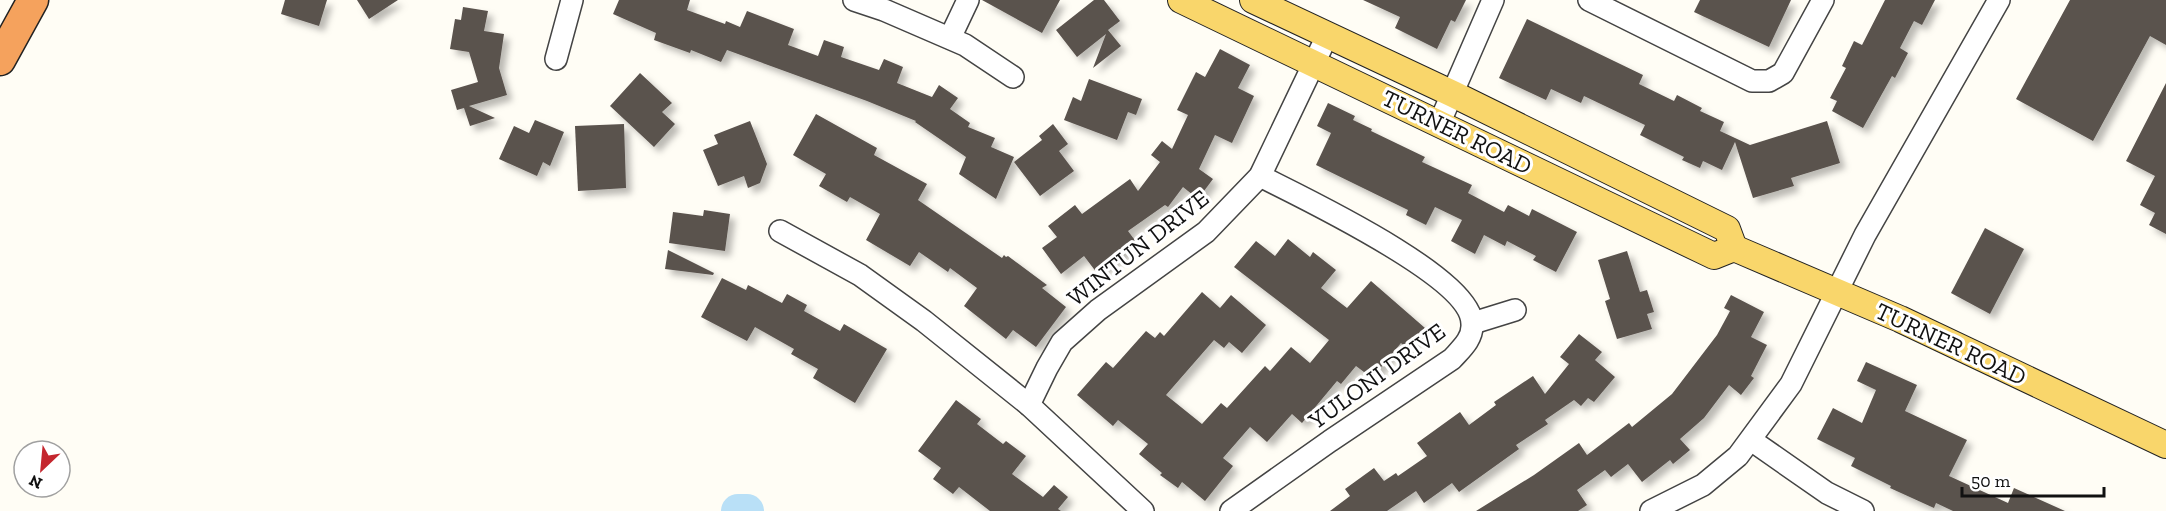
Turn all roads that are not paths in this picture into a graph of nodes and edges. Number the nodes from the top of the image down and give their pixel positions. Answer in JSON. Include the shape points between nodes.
{"nodes":[{"id":1,"x":18,"y":0,"type":"edge"},
{"id":2,"x":33,"y":0,"type":"edge"},
{"id":3,"x":572,"y":0,"type":"edge"},
{"id":4,"x":854,"y":0,"type":"edge"},
{"id":5,"x":968,"y":0,"type":"edge"},
{"id":6,"x":1181,"y":0,"type":"edge"},
{"id":7,"x":1253,"y":0,"type":"edge"},
{"id":8,"x":1493,"y":0,"type":"edge"},
{"id":9,"x":1589,"y":0,"type":"edge"},
{"id":10,"x":1823,"y":0,"type":"edge"},
{"id":11,"x":1999,"y":0,"type":"edge"},
{"id":12,"x":1328,"y":36,"type":"junction"},
{"id":13,"x":950,"y":38,"type":"junction"},
{"id":14,"x":0,"y":43,"type":"edge"},
{"id":15,"x":556,"y":59,"type":"dead end"},
{"id":16,"x":0,"y":60,"type":"edge"},
{"id":17,"x":1314,"y":64,"type":"junction"},
{"id":18,"x":1013,"y":77,"type":"dead end"},
{"id":19,"x":1453,"y":94,"type":"junction"},
{"id":20,"x":1439,"y":124,"type":"junction"},
{"id":21,"x":1260,"y":177,"type":"junction"},
{"id":22,"x":780,"y":231,"type":"dead end"},
{"id":23,"x":1734,"y":248,"type":"junction"},
{"id":24,"x":1837,"y":291,"type":"junction"},
{"id":25,"x":1515,"y":310,"type":"dead end"},
{"id":26,"x":1473,"y":323,"type":"junction"},
{"id":27,"x":1029,"y":405,"type":"junction"},
{"id":28,"x":1751,"y":440,"type":"junction"},
{"id":29,"x":2166,"y":445,"type":"edge"},
{"id":30,"x":1143,"y":511,"type":"edge"},
{"id":31,"x":1232,"y":511,"type":"edge"},
{"id":32,"x":1651,"y":511,"type":"edge"},
{"id":33,"x":1863,"y":511,"type":"edge"}],
"edges":[{"from":1,"to":14,"type":"highway"},
{"from":2,"to":16,"type":"highway"},
{"from":3,"to":15,"type":"street"},
{"from":4,"to":13,"type":"street"},
{"from":5,"to":13,"type":"street"},
{"from":6,"to":17,"type":"main road","name":"TURNER ROAD"},
{"from":7,"to":12,"type":"main road","name":"TURNER ROAD"},
{"from":8,"to":19,"type":"street"},
{"from":9,"to":10,"type":"street","via":[[1752,81],[1770,81],[1782,73]]},
{"from":11,"to":24,"type":"street"},
{"from":12,"to":17,"type":"street","name":"WINTUN DRIVE"},
{"from":12,"to":19,"type":"main road","name":"TURNER ROAD"},
{"from":13,"to":18,"type":"street"},
{"from":17,"to":20,"type":"main road","name":"TURNER ROAD"},
{"from":17,"to":21,"type":"street","name":"WINTUN DRIVE"},
{"from":19,"to":20,"type":"street"},
{"from":19,"to":23,"type":"main road","name":"TURNER ROAD","via":[[1727,229]]},
{"from":20,"to":23,"type":"main road","name":"TURNER ROAD","via":[[1714,256]]},
{"from":21,"to":26,"type":"street","name":"YULONI DRIVE","via":[[1342,217],[1434,275],[1455,293]]},
{"from":21,"to":27,"type":"street","name":"WINTUN DRIVE","via":[[1206,231],[1098,310],[1062,342]]},
{"from":22,"to":27,"type":"street","via":[[860,275]]},
{"from":23,"to":24,"type":"main road","name":"TURNER ROAD"},
{"from":24,"to":28,"type":"street","via":[[1791,384]]},
{"from":24,"to":29,"type":"main road","name":"TURNER ROAD"},
{"from":25,"to":26,"type":"street"},
{"from":26,"to":31,"type":"street","name":"YULONI DRIVE","via":[[1467,343],[1452,359]]},
{"from":27,"to":30,"type":"street"},
{"from":28,"to":32,"type":"street","via":[[1703,485]]},
{"from":28,"to":33,"type":"street","via":[[1827,493]]}]}
